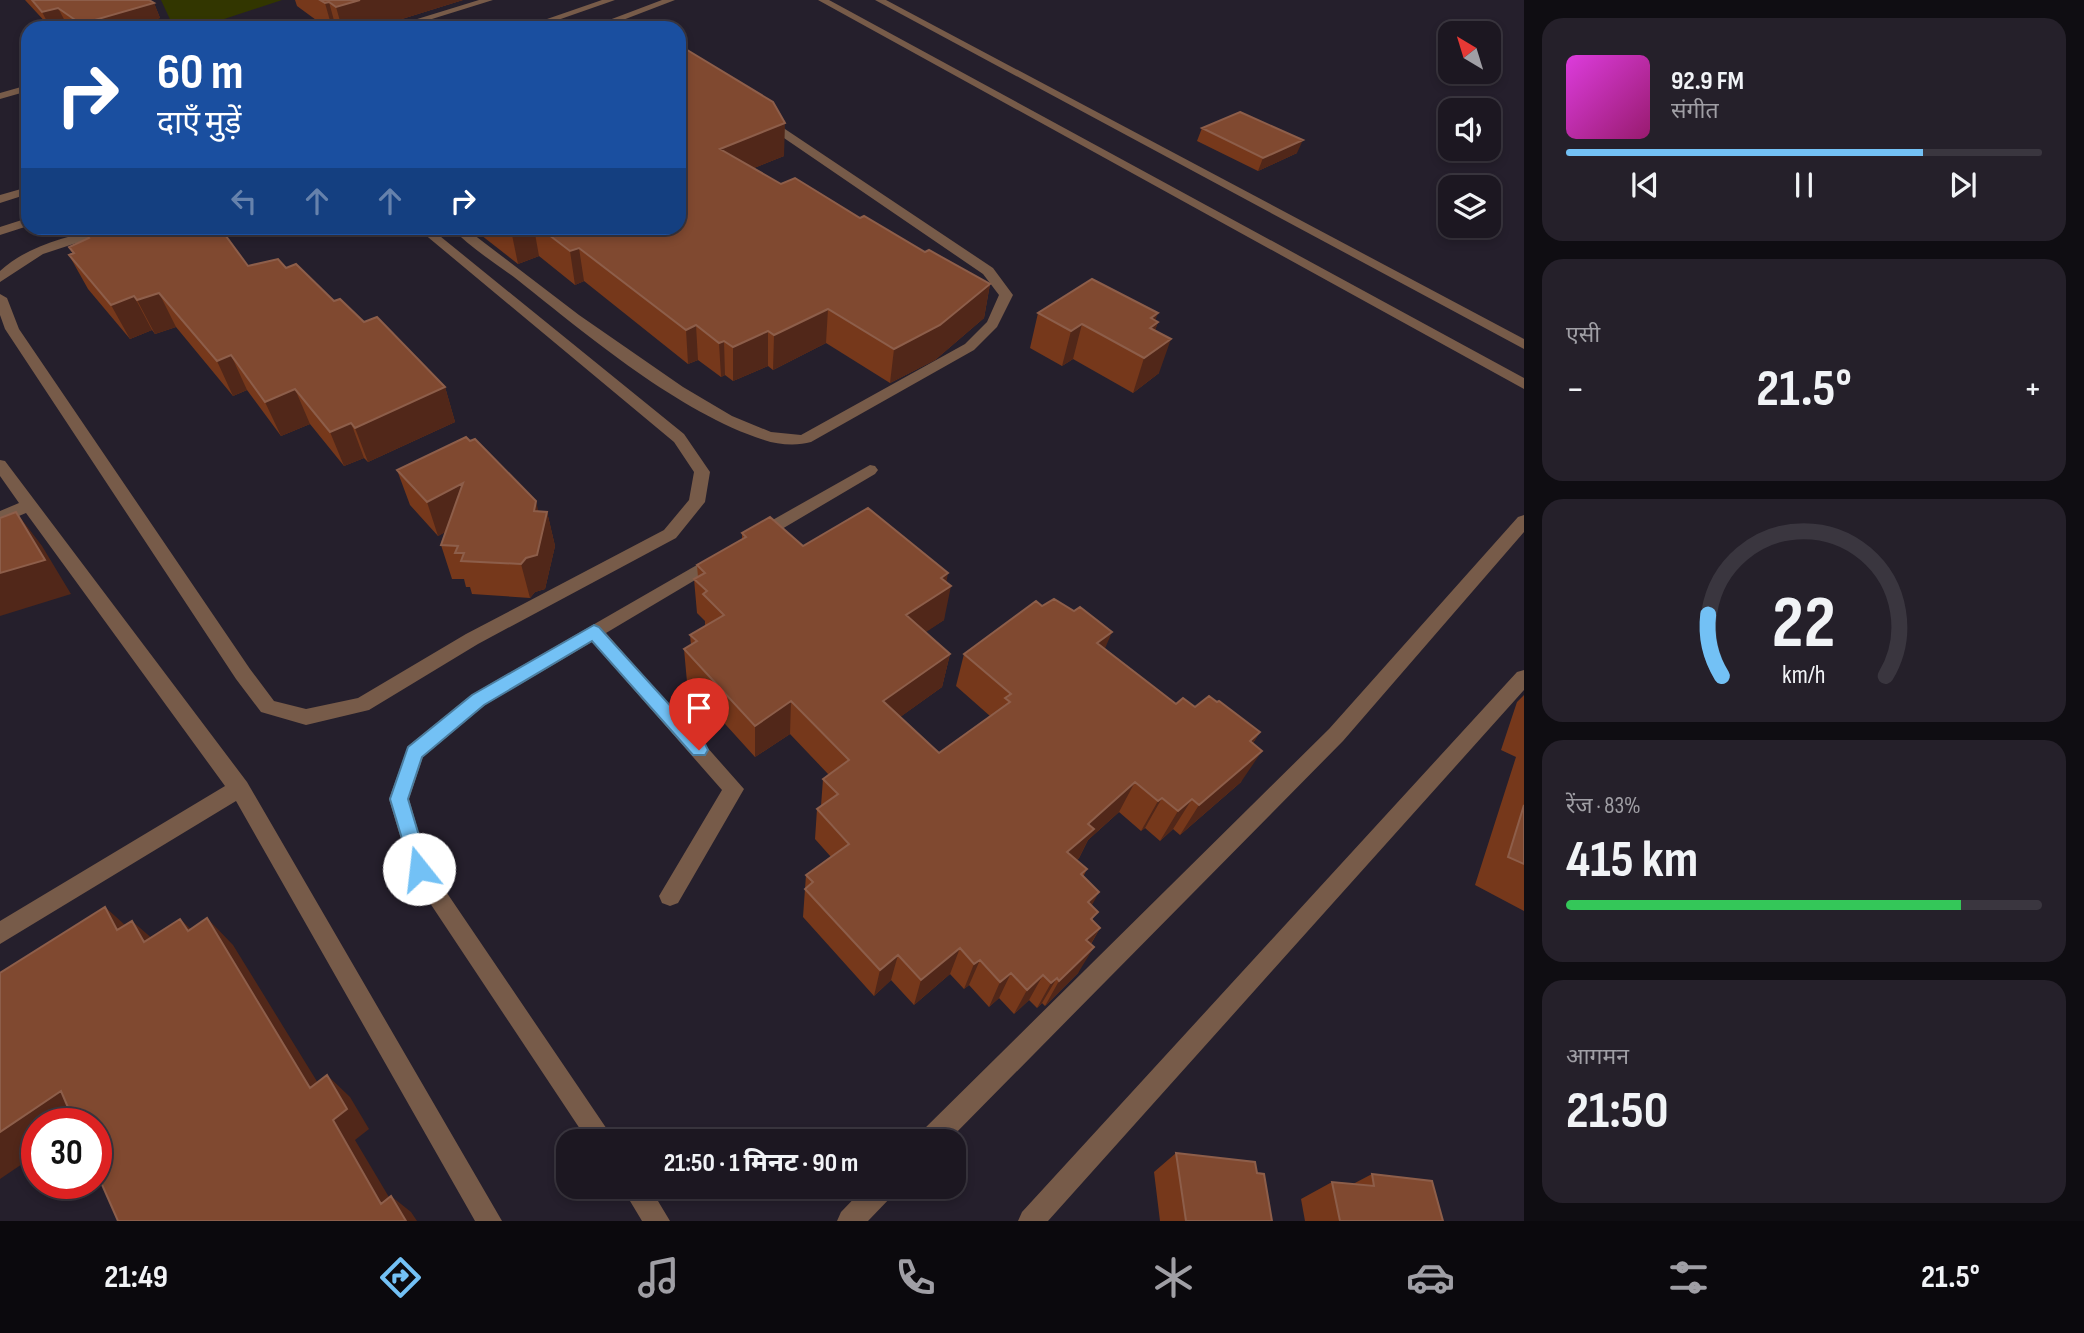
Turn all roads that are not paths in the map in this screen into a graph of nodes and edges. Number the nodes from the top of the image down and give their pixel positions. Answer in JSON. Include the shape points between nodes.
{"nodes":[{"id":1,"x":489,"y":0,"type":"edge"},
{"id":2,"x":611,"y":0,"type":"edge"},
{"id":3,"x":671,"y":0,"type":"edge"},
{"id":4,"x":822,"y":0,"type":"edge"},
{"id":5,"x":880,"y":0,"type":"edge"},
{"id":6,"x":442,"y":14,"type":"junction"},
{"id":7,"x":616,"y":20,"type":"joint"},
{"id":8,"x":418,"y":21,"type":"edge"},
{"id":9,"x":448,"y":21,"type":"edge"},
{"id":10,"x":547,"y":21,"type":"edge"},
{"id":11,"x":613,"y":21,"type":"edge"},
{"id":12,"x":21,"y":90,"type":"edge"},
{"id":13,"x":0,"y":96,"type":"edge"},
{"id":14,"x":757,"y":115,"type":"edge"},
{"id":15,"x":21,"y":192,"type":"edge"},
{"id":16,"x":0,"y":199,"type":"edge"},
{"id":17,"x":21,"y":224,"type":"edge"},
{"id":18,"x":0,"y":231,"type":"edge"},
{"id":19,"x":90,"y":235,"type":"edge"},
{"id":20,"x":432,"y":235,"type":"edge"},
{"id":21,"x":467,"y":235,"type":"edge"},
{"id":22,"x":0,"y":278,"type":"edge"},
{"id":23,"x":0,"y":298,"type":"edge"},
{"id":24,"x":1524,"y":345,"type":"edge"},
{"id":25,"x":1524,"y":384,"type":"edge"},
{"id":26,"x":0,"y":466,"type":"edge"},
{"id":27,"x":870,"y":470,"type":"dead end"},
{"id":28,"x":29,"y":505,"type":"junction"},
{"id":29,"x":0,"y":518,"type":"edge"},
{"id":30,"x":1524,"y":521,"type":"edge"},
{"id":31,"x":594,"y":632,"type":"junction"},
{"id":32,"x":1524,"y":677,"type":"edge"},
{"id":33,"x":240,"y":788,"type":"junction"},
{"id":34,"x":670,"y":896,"type":"dead end"},
{"id":35,"x":0,"y":933,"type":"edge"},
{"id":36,"x":595,"y":1129,"type":"edge"},
{"id":37,"x":942,"y":1129,"type":"edge"},
{"id":38,"x":643,"y":1199,"type":"edge"},
{"id":39,"x":871,"y":1199,"type":"edge"},
{"id":40,"x":489,"y":1221,"type":"edge"},
{"id":41,"x":657,"y":1221,"type":"edge"},
{"id":42,"x":850,"y":1221,"type":"edge"},
{"id":43,"x":1031,"y":1221,"type":"edge"}],
"edges":[{"from":1,"to":6,"type":"street"},
{"from":2,"to":10,"type":"street"},
{"from":3,"to":7,"type":"street"},
{"from":4,"to":25,"type":"street"},
{"from":5,"to":24,"type":"street"},
{"from":6,"to":8,"type":"street"},
{"from":6,"to":9,"type":"street"},
{"from":7,"to":11,"type":"street"},
{"from":12,"to":13,"type":"street"},
{"from":14,"to":21,"type":"street","via":[[988,271],[1006,295],[1001,314],[984,337],[849,417],[800,440],[767,439],[651,374]]},
{"from":15,"to":16,"type":"street"},
{"from":17,"to":18,"type":"street"},
{"from":19,"to":22,"type":"street","via":[[49,246],[12,264]]},
{"from":20,"to":23,"type":"street","via":[[680,439],[702,472],[697,502],[670,534],[472,639],[362,705],[306,717],[268,707],[243,674],[12,329]]},
{"from":26,"to":28,"type":"street"},
{"from":27,"to":31,"type":"street"},
{"from":28,"to":29,"type":"street"},
{"from":28,"to":33,"type":"street"},
{"from":30,"to":37,"type":"street","via":[[1336,735]]},
{"from":31,"to":34,"type":"street","via":[[734,789]]},
{"from":31,"to":36,"type":"street","via":[[478,700],[415,752],[399,799],[419,869]]},
{"from":32,"to":43,"type":"street"},
{"from":33,"to":35,"type":"street"},
{"from":33,"to":40,"type":"street"},
{"from":38,"to":41,"type":"street"},
{"from":39,"to":42,"type":"street"}]}
